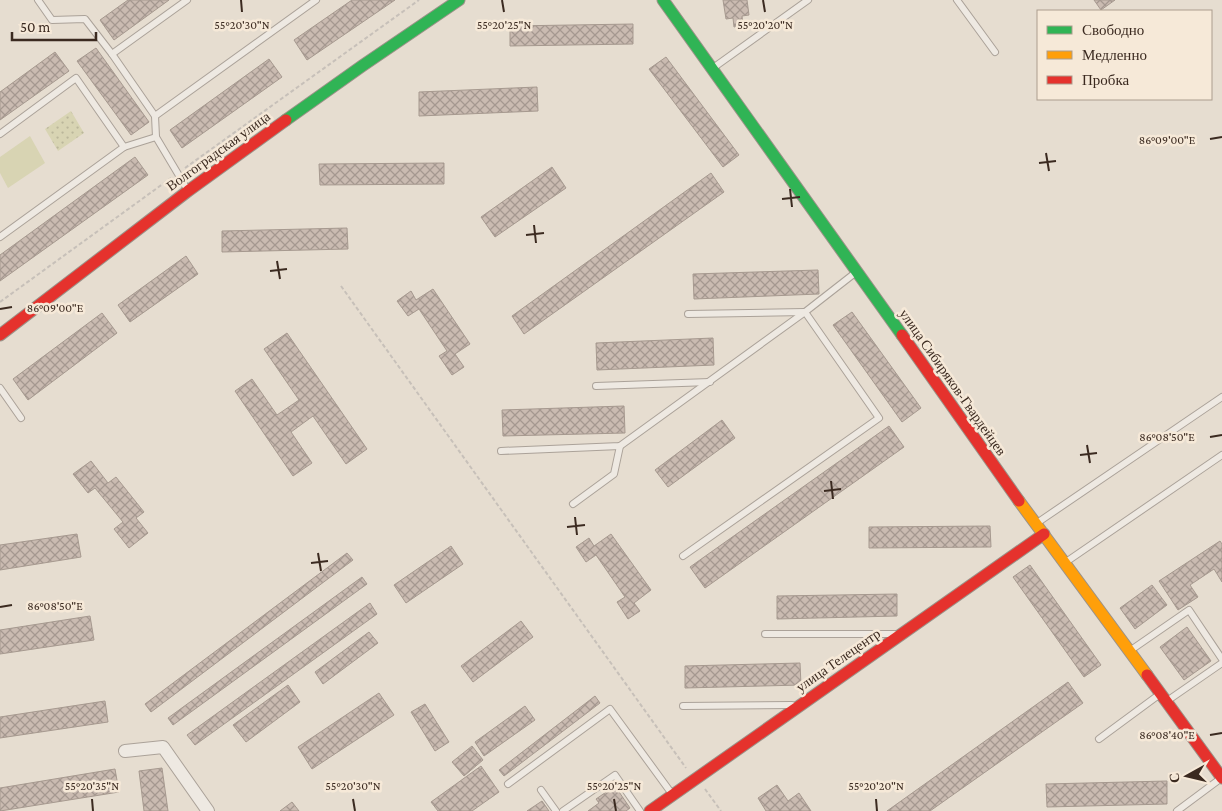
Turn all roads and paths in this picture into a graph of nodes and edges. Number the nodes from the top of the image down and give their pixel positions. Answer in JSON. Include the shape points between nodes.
{"nodes":[{"id":1,"x":38,"y":0,"type":"edge"},
{"id":2,"x":187,"y":0,"type":"edge"},
{"id":3,"x":316,"y":0,"type":"edge"},
{"id":4,"x":419,"y":0,"type":"edge"},
{"id":5,"x":663,"y":0,"type":"edge"},
{"id":6,"x":808,"y":0,"type":"edge"},
{"id":7,"x":957,"y":0,"type":"edge"},
{"id":8,"x":452,"y":2,"type":"edge"},
{"id":9,"x":995,"y":52,"type":"dead end"},
{"id":10,"x":112,"y":54,"type":"junction"},
{"id":11,"x":712,"y":69,"type":"junction"},
{"id":12,"x":155,"y":116,"type":"junction"},
{"id":13,"x":0,"y":134,"type":"edge"},
{"id":14,"x":156,"y":137,"type":"junction"},
{"id":15,"x":124,"y":147,"type":"junction"},
{"id":16,"x":178,"y":174,"type":"junction"},
{"id":17,"x":188,"y":190,"type":"junction"},
{"id":18,"x":0,"y":237,"type":"edge"},
{"id":19,"x":857,"y":272,"type":"junction"},
{"id":20,"x":341,"y":286,"type":"dead end"},
{"id":21,"x":0,"y":302,"type":"edge"},
{"id":22,"x":805,"y":312,"type":"junction"},
{"id":23,"x":688,"y":314,"type":"dead end"},
{"id":24,"x":0,"y":335,"type":"edge"},
{"id":25,"x":710,"y":382,"type":"junction"},
{"id":26,"x":596,"y":386,"type":"dead end"},
{"id":27,"x":0,"y":388,"type":"edge"},
{"id":28,"x":1222,"y":397,"type":"edge"},
{"id":29,"x":20,"y":418,"type":"dead end"},
{"id":30,"x":620,"y":446,"type":"junction"},
{"id":31,"x":500,"y":451,"type":"dead end"},
{"id":32,"x":1222,"y":455,"type":"edge"},
{"id":33,"x":573,"y":504,"type":"dead end"},
{"id":34,"x":1036,"y":524,"type":"junction"},
{"id":35,"x":1044,"y":534,"type":"junction"},
{"id":36,"x":683,"y":556,"type":"dead end"},
{"id":37,"x":1065,"y":563,"type":"junction"},
{"id":38,"x":765,"y":634,"type":"dead end"},
{"id":39,"x":902,"y":634,"type":"junction"},
{"id":40,"x":1129,"y":651,"type":"junction"},
{"id":41,"x":1222,"y":659,"type":"edge"},
{"id":42,"x":1222,"y":663,"type":"edge"},
{"id":43,"x":1163,"y":698,"type":"junction"},
{"id":44,"x":801,"y":705,"type":"junction"},
{"id":45,"x":683,"y":706,"type":"dead end"},
{"id":46,"x":1099,"y":739,"type":"dead end"},
{"id":47,"x":125,"y":751,"type":"dead end"},
{"id":48,"x":686,"y":768,"type":"dead end"},
{"id":49,"x":1222,"y":778,"type":"edge"},
{"id":50,"x":508,"y":784,"type":"dead end"},
{"id":51,"x":704,"y":787,"type":"dead end"},
{"id":52,"x":541,"y":790,"type":"dead end"},
{"id":53,"x":673,"y":795,"type":"junction"},
{"id":54,"x":208,"y":811,"type":"edge"},
{"id":55,"x":556,"y":811,"type":"edge"},
{"id":56,"x":563,"y":811,"type":"edge"},
{"id":57,"x":640,"y":811,"type":"edge"},
{"id":58,"x":650,"y":811,"type":"edge"},
{"id":59,"x":722,"y":811,"type":"edge"},
{"id":60,"x":1177,"y":811,"type":"edge"}],
"edges":[{"from":1,"to":10,"type":"lane","via":[[52,20],[85,19]]},
{"from":2,"to":10,"type":"lane"},
{"from":3,"to":12,"type":"lane"},
{"from":4,"to":16,"type":"path"},
{"from":5,"to":11,"type":"street","name":"улица Сибиряков-Гвардейцев"},
{"from":6,"to":11,"type":"lane"},
{"from":7,"to":9,"type":"lane"},
{"from":8,"to":17,"type":"street","name":"Волгоградская улица"},
{"from":10,"to":12,"type":"lane"},
{"from":11,"to":19,"type":"street","name":"улица Сибиряков-Гвардейцев"},
{"from":12,"to":14,"type":"lane"},
{"from":13,"to":15,"type":"lane","via":[[76,78]]},
{"from":14,"to":15,"type":"lane"},
{"from":14,"to":16,"type":"lane"},
{"from":15,"to":18,"type":"lane"},
{"from":16,"to":17,"type":"lane"},
{"from":16,"to":21,"type":"path"},
{"from":17,"to":24,"type":"street","name":"Волгоградская улица"},
{"from":19,"to":22,"type":"lane"},
{"from":19,"to":34,"type":"street","name":"улица Сибиряков-Гвардейцев"},
{"from":20,"to":48,"type":"path"},
{"from":22,"to":23,"type":"lane"},
{"from":22,"to":25,"type":"lane"},
{"from":22,"to":36,"type":"lane","via":[[879,418]]},
{"from":25,"to":26,"type":"lane"},
{"from":25,"to":30,"type":"lane"},
{"from":27,"to":29,"type":"lane"},
{"from":28,"to":34,"type":"lane"},
{"from":30,"to":31,"type":"lane"},
{"from":30,"to":33,"type":"lane","via":[[614,474]]},
{"from":32,"to":37,"type":"lane"},
{"from":34,"to":35,"type":"street","name":"улица Сибиряков-Гвардейцев"},
{"from":35,"to":37,"type":"street","name":"улица Сибиряков-Гвардейцев"},
{"from":35,"to":39,"type":"street","name":"улица Телецентр"},
{"from":37,"to":40,"type":"street","name":"улица Сибиряков-Гвардейцев"},
{"from":38,"to":39,"type":"lane"},
{"from":39,"to":44,"type":"street","name":"улица Телецентр"},
{"from":40,"to":41,"type":"lane","via":[[1189,610]]},
{"from":40,"to":43,"type":"street","name":"улица Сибиряков-Гвардейцев"},
{"from":42,"to":43,"type":"lane"},
{"from":43,"to":46,"type":"lane"},
{"from":43,"to":49,"type":"street","name":"улица Сибиряков-Гвардейцев"},
{"from":44,"to":45,"type":"lane"},
{"from":44,"to":53,"type":"street","name":"улица Телецентр"},
{"from":47,"to":54,"type":"street","via":[[163,747]]},
{"from":49,"to":60,"type":"lane"},
{"from":50,"to":53,"type":"lane","via":[[610,710]]},
{"from":51,"to":59,"type":"path"},
{"from":52,"to":55,"type":"lane"},
{"from":53,"to":58,"type":"street","name":"улица Телецентр"},
{"from":56,"to":57,"type":"lane","via":[[615,775]]}]}
